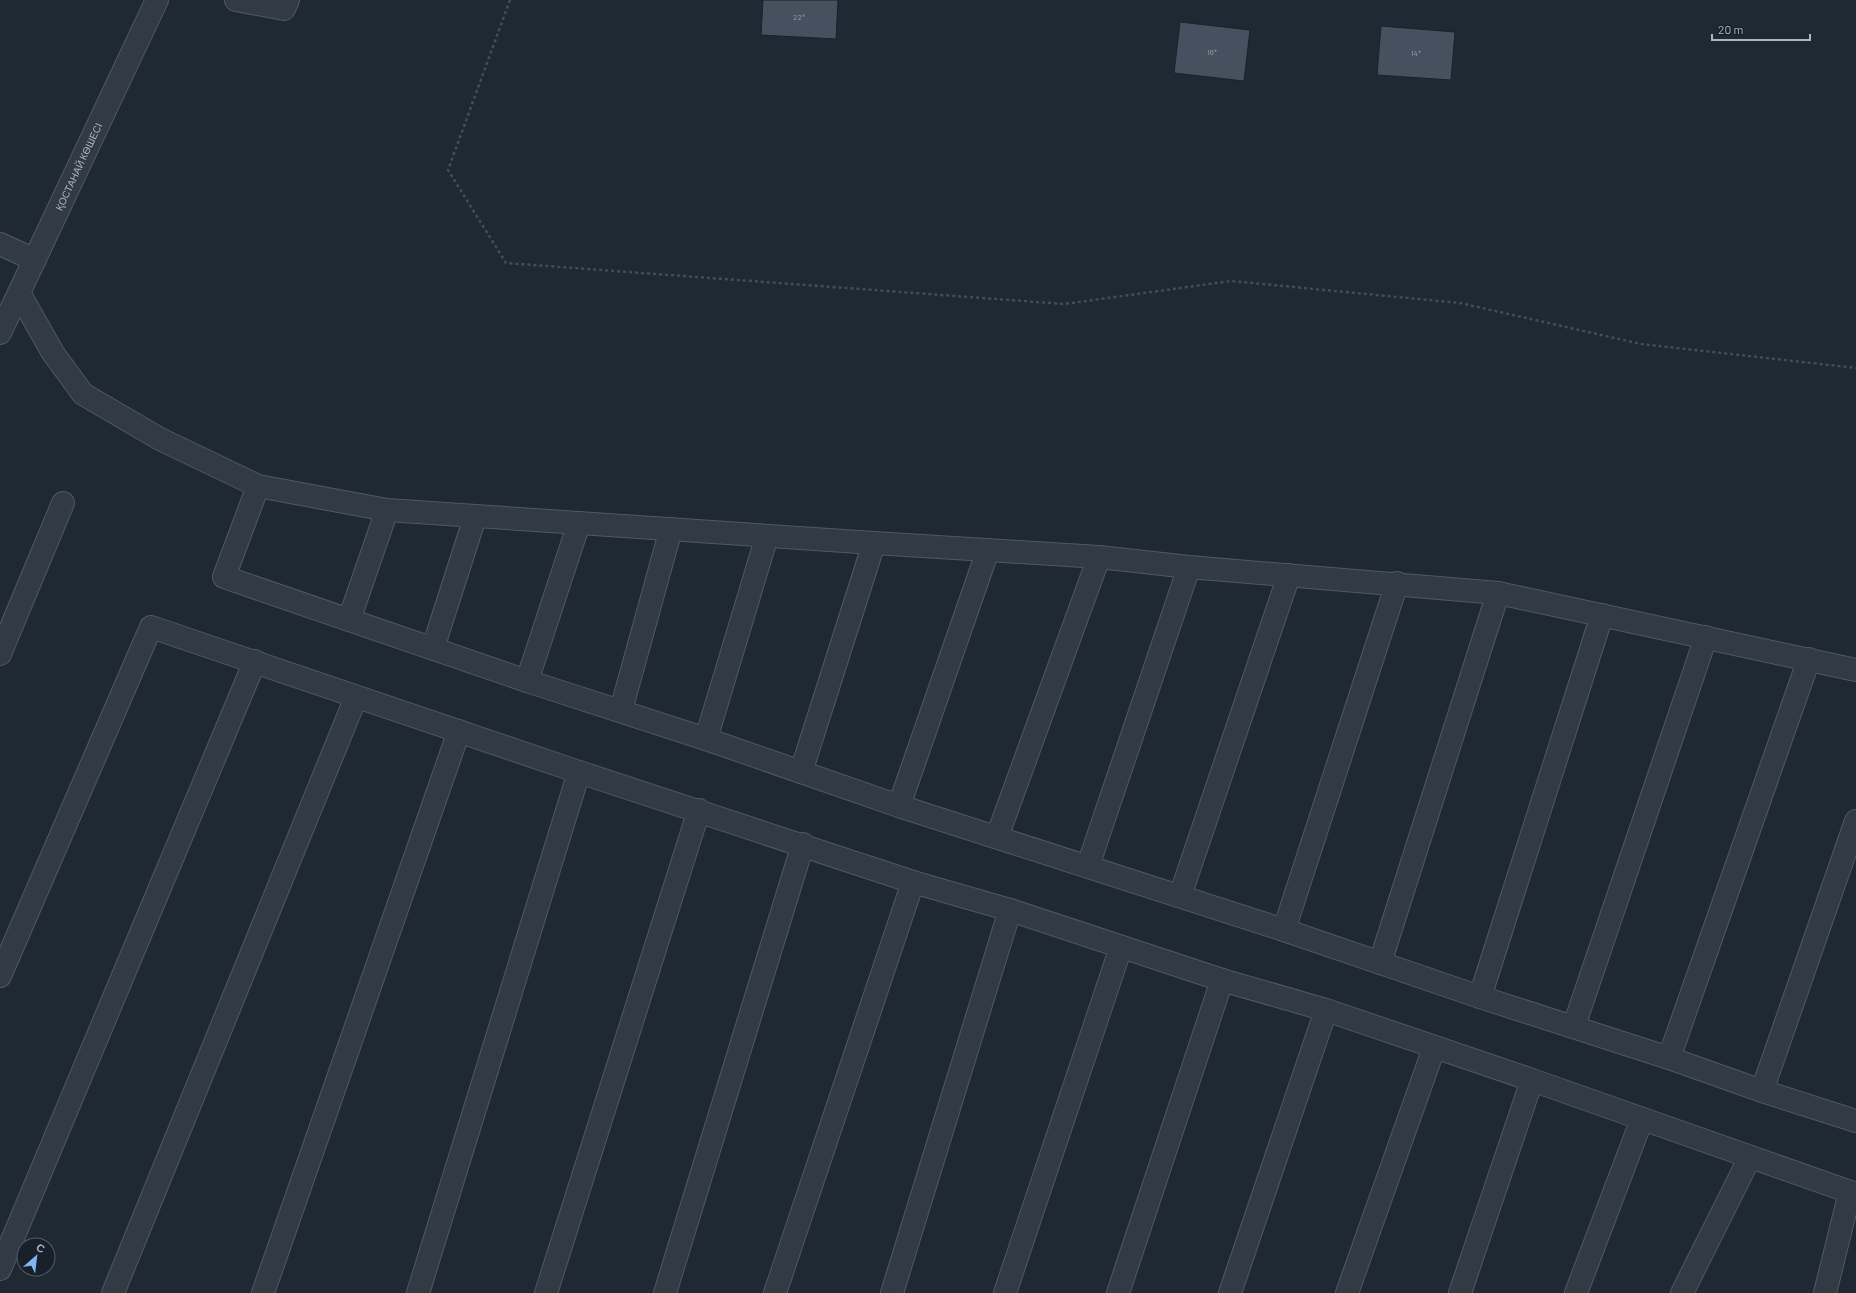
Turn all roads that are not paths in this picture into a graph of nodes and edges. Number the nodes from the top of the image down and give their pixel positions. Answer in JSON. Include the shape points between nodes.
{"nodes":[{"id":1,"x":157,"y":0,"type":"edge"},
{"id":2,"x":236,"y":0,"type":"edge"},
{"id":3,"x":288,"y":0,"type":"edge"},
{"id":4,"x":0,"y":244,"type":"edge"},
{"id":5,"x":35,"y":260,"type":"junction"},
{"id":6,"x":19,"y":293,"type":"junction"},
{"id":7,"x":0,"y":333,"type":"edge"},
{"id":8,"x":258,"y":486,"type":"junction"},
{"id":9,"x":63,"y":503,"type":"dead end"},
{"id":10,"x":387,"y":510,"type":"junction"},
{"id":11,"x":475,"y":517,"type":"junction"},
{"id":12,"x":580,"y":523,"type":"junction"},
{"id":13,"x":671,"y":529,"type":"junction"},
{"id":14,"x":767,"y":536,"type":"junction"},
{"id":15,"x":874,"y":543,"type":"junction"},
{"id":16,"x":988,"y":550,"type":"junction"},
{"id":17,"x":1099,"y":557,"type":"junction"},
{"id":18,"x":1190,"y":567,"type":"junction"},
{"id":19,"x":1289,"y":575,"type":"junction"},
{"id":20,"x":1397,"y":583,"type":"junction"},
{"id":21,"x":1498,"y":593,"type":"junction"},
{"id":22,"x":1602,"y":615,"type":"junction"},
{"id":23,"x":349,"y":620,"type":"junction"},
{"id":24,"x":1706,"y":638,"type":"junction"},
{"id":25,"x":434,"y":648,"type":"junction"},
{"id":26,"x":0,"y":654,"type":"edge"},
{"id":27,"x":1809,"y":659,"type":"junction"},
{"id":28,"x":255,"y":661,"type":"junction"},
{"id":29,"x":1856,"y":670,"type":"edge"},
{"id":30,"x":527,"y":681,"type":"junction"},
{"id":31,"x":356,"y":697,"type":"junction"},
{"id":32,"x":621,"y":710,"type":"junction"},
{"id":33,"x":459,"y":731,"type":"junction"},
{"id":34,"x":706,"y":739,"type":"junction"},
{"id":35,"x":579,"y":772,"type":"junction"},
{"id":36,"x":801,"y":772,"type":"junction"},
{"id":37,"x":899,"y":806,"type":"junction"},
{"id":38,"x":699,"y":810,"type":"junction"},
{"id":39,"x":1856,"y":821,"type":"edge"},
{"id":40,"x":997,"y":837,"type":"junction"},
{"id":41,"x":802,"y":844,"type":"junction"},
{"id":42,"x":1088,"y":866,"type":"junction"},
{"id":43,"x":913,"y":882,"type":"junction"},
{"id":44,"x":1180,"y":896,"type":"junction"},
{"id":45,"x":1010,"y":910,"type":"junction"},
{"id":46,"x":1284,"y":930,"type":"junction"},
{"id":47,"x":1121,"y":947,"type":"junction"},
{"id":48,"x":1380,"y":963,"type":"junction"},
{"id":49,"x":0,"y":976,"type":"edge"},
{"id":50,"x":1222,"y":980,"type":"junction"},
{"id":51,"x":1480,"y":997,"type":"junction"},
{"id":52,"x":1326,"y":1010,"type":"junction"},
{"id":53,"x":1574,"y":1026,"type":"junction"},
{"id":54,"x":1434,"y":1048,"type":"junction"},
{"id":55,"x":1669,"y":1058,"type":"junction"},
{"id":56,"x":1532,"y":1080,"type":"junction"},
{"id":57,"x":1762,"y":1091,"type":"junction"},
{"id":58,"x":1642,"y":1119,"type":"junction"},
{"id":59,"x":1856,"y":1121,"type":"edge"},
{"id":60,"x":1750,"y":1157,"type":"junction"},
{"id":61,"x":1853,"y":1193,"type":"edge"},
{"id":62,"x":0,"y":1269,"type":"edge"},
{"id":63,"x":113,"y":1293,"type":"edge"},
{"id":64,"x":264,"y":1293,"type":"edge"},
{"id":65,"x":418,"y":1293,"type":"edge"},
{"id":66,"x":546,"y":1293,"type":"edge"},
{"id":67,"x":665,"y":1293,"type":"edge"},
{"id":68,"x":775,"y":1293,"type":"edge"},
{"id":69,"x":892,"y":1293,"type":"edge"},
{"id":70,"x":1005,"y":1293,"type":"edge"},
{"id":71,"x":1118,"y":1293,"type":"edge"},
{"id":72,"x":1230,"y":1293,"type":"edge"},
{"id":73,"x":1347,"y":1293,"type":"edge"},
{"id":74,"x":1460,"y":1293,"type":"edge"},
{"id":75,"x":1576,"y":1293,"type":"edge"},
{"id":76,"x":1682,"y":1293,"type":"edge"},
{"id":77,"x":1825,"y":1293,"type":"edge"}],
"edges":[{"from":1,"to":5,"type":"street","name":"ҚОСТАНАЙ КӨШЕСІ"},
{"from":2,"to":3,"type":"street","via":[[284,9]]},
{"from":4,"to":5,"type":"street"},
{"from":5,"to":6,"type":"street","name":"ҚОСТАНАЙ КӨШЕСІ"},
{"from":6,"to":7,"type":"street","name":"ҚОСТАНАЙ КӨШЕСІ"},
{"from":6,"to":8,"type":"street","via":[[53,354],[83,394],[160,439]]},
{"from":8,"to":10,"type":"street"},
{"from":8,"to":23,"type":"street","via":[[224,576]]},
{"from":9,"to":26,"type":"street"},
{"from":10,"to":11,"type":"street"},
{"from":10,"to":23,"type":"street"},
{"from":11,"to":12,"type":"street"},
{"from":11,"to":25,"type":"street"},
{"from":12,"to":13,"type":"street"},
{"from":12,"to":30,"type":"street"},
{"from":13,"to":14,"type":"street"},
{"from":13,"to":32,"type":"street"},
{"from":14,"to":15,"type":"street"},
{"from":14,"to":34,"type":"street"},
{"from":15,"to":16,"type":"street"},
{"from":15,"to":36,"type":"street"},
{"from":16,"to":17,"type":"street"},
{"from":16,"to":37,"type":"street"},
{"from":17,"to":18,"type":"street"},
{"from":17,"to":40,"type":"street"},
{"from":18,"to":19,"type":"street"},
{"from":18,"to":42,"type":"street"},
{"from":19,"to":20,"type":"street"},
{"from":19,"to":44,"type":"street"},
{"from":20,"to":21,"type":"street"},
{"from":20,"to":46,"type":"street"},
{"from":21,"to":22,"type":"street"},
{"from":21,"to":48,"type":"street"},
{"from":22,"to":24,"type":"street"},
{"from":22,"to":51,"type":"street"},
{"from":23,"to":25,"type":"street"},
{"from":24,"to":27,"type":"street"},
{"from":24,"to":53,"type":"street"},
{"from":25,"to":30,"type":"street"},
{"from":27,"to":29,"type":"street"},
{"from":27,"to":55,"type":"street"},
{"from":28,"to":31,"type":"street"},
{"from":28,"to":49,"type":"street","via":[[151,627]]},
{"from":28,"to":62,"type":"street"},
{"from":30,"to":32,"type":"street"},
{"from":31,"to":33,"type":"street"},
{"from":31,"to":63,"type":"street"},
{"from":32,"to":34,"type":"street"},
{"from":33,"to":35,"type":"street"},
{"from":33,"to":64,"type":"street"},
{"from":34,"to":36,"type":"street"},
{"from":35,"to":38,"type":"street"},
{"from":35,"to":65,"type":"street"},
{"from":36,"to":37,"type":"street"},
{"from":37,"to":40,"type":"street"},
{"from":38,"to":41,"type":"street"},
{"from":38,"to":66,"type":"street"},
{"from":39,"to":57,"type":"street"},
{"from":40,"to":42,"type":"street"},
{"from":41,"to":43,"type":"street"},
{"from":41,"to":67,"type":"street"},
{"from":42,"to":44,"type":"street"},
{"from":43,"to":45,"type":"street"},
{"from":43,"to":68,"type":"street"},
{"from":44,"to":46,"type":"street"},
{"from":45,"to":47,"type":"street"},
{"from":45,"to":69,"type":"street"},
{"from":46,"to":48,"type":"street"},
{"from":47,"to":50,"type":"street"},
{"from":47,"to":70,"type":"street"},
{"from":48,"to":51,"type":"street"},
{"from":50,"to":52,"type":"street"},
{"from":50,"to":71,"type":"street"},
{"from":51,"to":53,"type":"street"},
{"from":52,"to":54,"type":"street"},
{"from":52,"to":72,"type":"street"},
{"from":53,"to":55,"type":"street"},
{"from":54,"to":56,"type":"street"},
{"from":54,"to":73,"type":"street"},
{"from":55,"to":57,"type":"street"},
{"from":56,"to":58,"type":"street"},
{"from":56,"to":74,"type":"street"},
{"from":57,"to":59,"type":"street"},
{"from":58,"to":60,"type":"street"},
{"from":58,"to":75,"type":"street"},
{"from":60,"to":61,"type":"street"},
{"from":60,"to":76,"type":"street"},
{"from":61,"to":77,"type":"street"}]}
